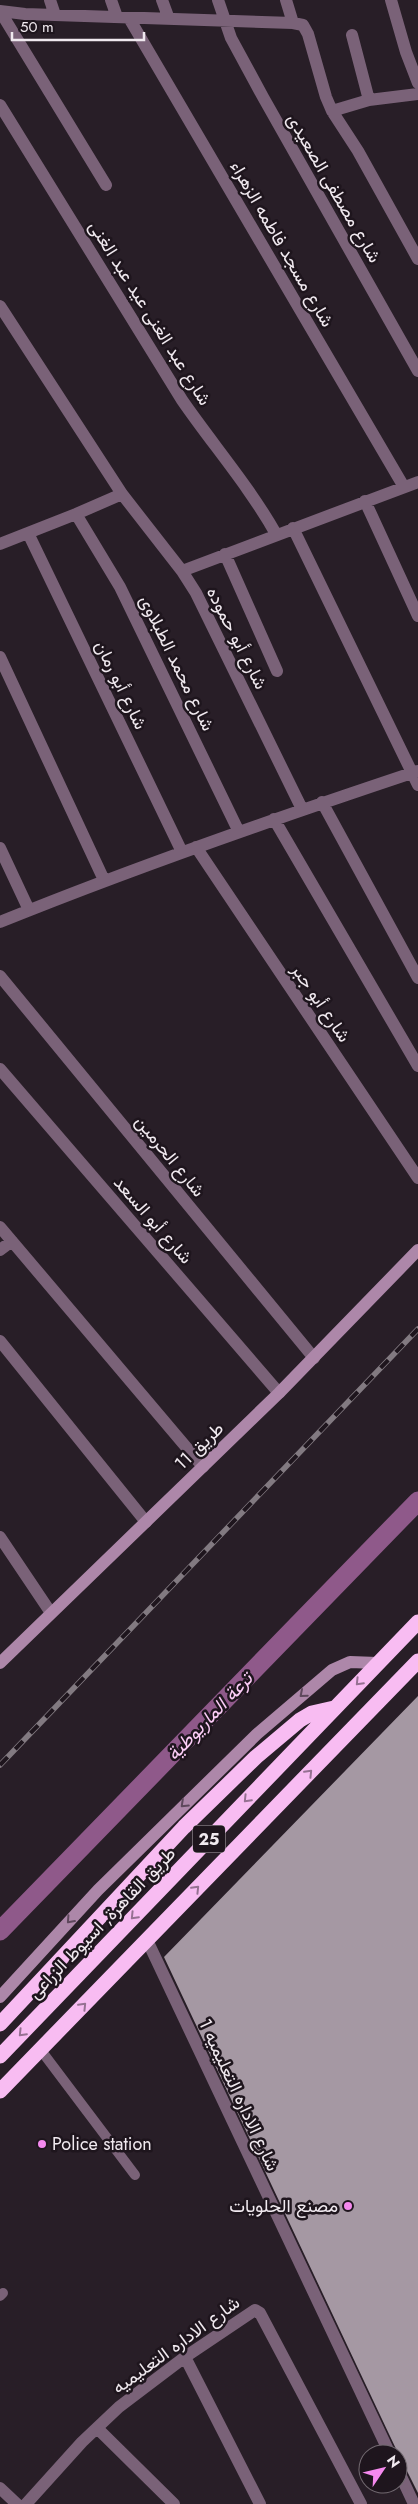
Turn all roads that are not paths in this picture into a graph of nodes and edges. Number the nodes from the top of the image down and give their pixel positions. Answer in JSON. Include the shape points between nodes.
{"nodes":[{"id":1,"x":7,"y":0,"type":"edge"},
{"id":2,"x":50,"y":0,"type":"edge"},
{"id":3,"x":112,"y":0,"type":"edge"},
{"id":4,"x":162,"y":0,"type":"edge"},
{"id":5,"x":218,"y":0,"type":"edge"},
{"id":6,"x":286,"y":0,"type":"edge"},
{"id":7,"x":391,"y":0,"type":"edge"},
{"id":8,"x":4,"y":12,"type":"edge"},
{"id":9,"x":55,"y":15,"type":"junction"},
{"id":10,"x":123,"y":17,"type":"junction"},
{"id":11,"x":168,"y":19,"type":"junction"},
{"id":12,"x":224,"y":20,"type":"junction"},
{"id":13,"x":298,"y":24,"type":"junction"},
{"id":14,"x":352,"y":35,"type":"dead end"},
{"id":15,"x":418,"y":83,"type":"edge"},
{"id":16,"x":418,"y":94,"type":"edge"},
{"id":17,"x":369,"y":100,"type":"junction"},
{"id":18,"x":0,"y":105,"type":"edge"},
{"id":19,"x":332,"y":111,"type":"junction"},
{"id":20,"x":106,"y":185,"type":"dead end"},
{"id":21,"x":418,"y":259,"type":"edge"},
{"id":22,"x":0,"y":306,"type":"edge"},
{"id":23,"x":418,"y":370,"type":"edge"},
{"id":24,"x":418,"y":482,"type":"edge"},
{"id":25,"x":404,"y":487,"type":"junction"},
{"id":26,"x":122,"y":494,"type":"junction"},
{"id":27,"x":364,"y":502,"type":"junction"},
{"id":28,"x":76,"y":514,"type":"junction"},
{"id":29,"x":294,"y":528,"type":"junction"},
{"id":30,"x":28,"y":533,"type":"junction"},
{"id":31,"x":276,"y":534,"type":"junction"},
{"id":32,"x":0,"y":544,"type":"edge"},
{"id":33,"x":225,"y":554,"type":"junction"},
{"id":34,"x":182,"y":571,"type":"junction"},
{"id":35,"x":418,"y":616,"type":"edge"},
{"id":36,"x":0,"y":657,"type":"edge"},
{"id":37,"x":277,"y":671,"type":"dead end"},
{"id":38,"x":415,"y":772,"type":"edge"},
{"id":39,"x":418,"y":785,"type":"edge"},
{"id":40,"x":322,"y":802,"type":"junction"},
{"id":41,"x":302,"y":809,"type":"junction"},
{"id":42,"x":274,"y":819,"type":"junction"},
{"id":43,"x":239,"y":832,"type":"junction"},
{"id":44,"x":196,"y":847,"type":"junction"},
{"id":45,"x":0,"y":848,"type":"edge"},
{"id":46,"x":182,"y":852,"type":"junction"},
{"id":47,"x":104,"y":880,"type":"junction"},
{"id":48,"x":29,"y":910,"type":"junction"},
{"id":49,"x":0,"y":922,"type":"edge"},
{"id":50,"x":0,"y":976,"type":"edge"},
{"id":51,"x":418,"y":978,"type":"edge"},
{"id":52,"x":418,"y":1066,"type":"edge"},
{"id":53,"x":0,"y":1069,"type":"edge"},
{"id":54,"x":418,"y":1178,"type":"edge"},
{"id":55,"x":0,"y":1226,"type":"edge"},
{"id":56,"x":12,"y":1241,"type":"junction"},
{"id":57,"x":0,"y":1250,"type":"edge"},
{"id":58,"x":418,"y":1250,"type":"edge"},
{"id":59,"x":0,"y":1341,"type":"edge"},
{"id":60,"x":314,"y":1358,"type":"junction"},
{"id":61,"x":279,"y":1394,"type":"junction"},
{"id":62,"x":203,"y":1467,"type":"junction"},
{"id":63,"x":146,"y":1522,"type":"junction"},
{"id":64,"x":0,"y":1537,"type":"edge"},
{"id":65,"x":51,"y":1614,"type":"junction"},
{"id":66,"x":418,"y":1622,"type":"edge"},
{"id":67,"x":418,"y":1661,"type":"edge"},
{"id":68,"x":0,"y":1663,"type":"edge"},
{"id":69,"x":377,"y":1663,"type":"junction"},
{"id":70,"x":334,"y":1708,"type":"junction"},
{"id":71,"x":147,"y":1940,"type":"junction"},
{"id":72,"x":0,"y":1997,"type":"edge"},
{"id":73,"x":0,"y":2024,"type":"edge"},
{"id":74,"x":40,"y":2049,"type":"junction"},
{"id":75,"x":0,"y":2056,"type":"edge"},
{"id":76,"x":0,"y":2091,"type":"edge"},
{"id":77,"x":135,"y":2175,"type":"dead end"},
{"id":78,"x":185,"y":2357,"type":"junction"},
{"id":79,"x":97,"y":2428,"type":"junction"},
{"id":80,"x":385,"y":2444,"type":"edge"},
{"id":81,"x":0,"y":2488,"type":"edge"},
{"id":82,"x":408,"y":2491,"type":"edge"},
{"id":83,"x":17,"y":2504,"type":"edge"},
{"id":84,"x":26,"y":2504,"type":"edge"},
{"id":85,"x":174,"y":2504,"type":"edge"},
{"id":86,"x":260,"y":2504,"type":"edge"},
{"id":87,"x":361,"y":2504,"type":"edge"},
{"id":88,"x":414,"y":2504,"type":"edge"}],
"edges":[{"from":1,"to":8,"type":"street"},
{"from":2,"to":9,"type":"street"},
{"from":3,"to":10,"type":"street","name":"شارع مسجد فاطمه الزهراء"},
{"from":4,"to":11,"type":"street"},
{"from":5,"to":12,"type":"street","name":"شارع مصطفى الصعيدى"},
{"from":6,"to":13,"type":"street"},
{"from":7,"to":15,"type":"street"},
{"from":8,"to":9,"type":"street"},
{"from":8,"to":20,"type":"street"},
{"from":9,"to":10,"type":"street"},
{"from":10,"to":11,"type":"street"},
{"from":10,"to":25,"type":"street","name":"شارع مسجد فاطمه الزهراء"},
{"from":11,"to":12,"type":"street"},
{"from":12,"to":13,"type":"street"},
{"from":12,"to":23,"type":"street","name":"شارع مصطفى الصعيدى","via":[[263,97]]},
{"from":13,"to":19,"type":"street","via":[[308,34]]},
{"from":14,"to":17,"type":"street"},
{"from":16,"to":17,"type":"street"},
{"from":17,"to":19,"type":"street"},
{"from":18,"to":31,"type":"street","name":"شارع عبد الغنى عيد عبد الغنى","via":[[182,400],[243,480]]},
{"from":19,"to":21,"type":"street"},
{"from":22,"to":26,"type":"street","name":"شارع أبو حموده"},
{"from":24,"to":25,"type":"street"},
{"from":25,"to":27,"type":"street"},
{"from":26,"to":28,"type":"street"},
{"from":26,"to":34,"type":"street","name":"شارع أبو حموده"},
{"from":27,"to":29,"type":"street"},
{"from":27,"to":35,"type":"street"},
{"from":28,"to":30,"type":"street"},
{"from":28,"to":43,"type":"street","name":"شارع محمد الطبلاوى","via":[[120,587]]},
{"from":29,"to":31,"type":"street"},
{"from":29,"to":38,"type":"street"},
{"from":30,"to":32,"type":"street"},
{"from":30,"to":46,"type":"street","name":"شارع أبو رمان"},
{"from":31,"to":33,"type":"street"},
{"from":33,"to":34,"type":"street"},
{"from":33,"to":37,"type":"street"},
{"from":34,"to":41,"type":"street","name":"شارع أبو حموده","via":[[222,642]]},
{"from":36,"to":47,"type":"street"},
{"from":38,"to":39,"type":"street"},
{"from":38,"to":40,"type":"street"},
{"from":40,"to":41,"type":"street"},
{"from":40,"to":51,"type":"street"},
{"from":41,"to":42,"type":"street"},
{"from":42,"to":43,"type":"street"},
{"from":42,"to":52,"type":"street"},
{"from":43,"to":44,"type":"street"},
{"from":44,"to":46,"type":"street"},
{"from":44,"to":54,"type":"street","name":"شارع أبو جبر"},
{"from":45,"to":48,"type":"street"},
{"from":46,"to":47,"type":"street"},
{"from":47,"to":48,"type":"street"},
{"from":48,"to":49,"type":"street"},
{"from":50,"to":60,"type":"street","name":"شارع الحرمين"},
{"from":53,"to":61,"type":"street","name":"شارع أبو السعد"},
{"from":55,"to":56,"type":"street"},
{"from":56,"to":57,"type":"street"},
{"from":56,"to":62,"type":"street"},
{"from":58,"to":60,"type":"street","name":"طريق 11"},
{"from":59,"to":63,"type":"street"},
{"from":60,"to":61,"type":"street","name":"طريق 11"},
{"from":61,"to":62,"type":"street","name":"طريق 11"},
{"from":62,"to":63,"type":"street","name":"طريق 11"},
{"from":63,"to":65,"type":"street","name":"طريق 11"},
{"from":64,"to":65,"type":"street"},
{"from":65,"to":68,"type":"street","name":"طريق 11"},
{"from":66,"to":69,"type":"highway","name":"طريق القاهرة, اسيوط الزراعى","number":"25"},
{"from":71,"to":67,"type":"highway","number":"25","one_way":true},
{"from":69,"to":70,"type":"highway","name":"طريق القاهرة, اسيوط الزراعى","number":"25","one_way":true},
{"from":69,"to":72,"type":"street","one_way":true,"via":[[350,1662],[332,1670],[257,1734],[98,1890]]},
{"from":70,"to":73,"type":"highway","via":[[312,1713],[300,1720],[256,1757],[184,1827]]},
{"from":70,"to":75,"type":"highway","name":"طريق القاهرة, اسيوط الزراعى","number":"25","one_way":true},
{"from":74,"to":71,"type":"highway","number":"25","one_way":true},
{"from":71,"to":80,"type":"street","name":"شارع الاداره التعليميه 1"},
{"from":74,"to":76,"type":"highway","number":"25"},
{"from":74,"to":77,"type":"lane"},
{"from":78,"to":79,"type":"street","name":"شارع الاداره التعليميه"},
{"from":78,"to":86,"type":"street"},
{"from":78,"to":87,"type":"street","name":"شارع الاداره التعليميه","via":[[256,2311]]},
{"from":79,"to":84,"type":"street","name":"شارع الاداره التعليميه"},
{"from":79,"to":85,"type":"street"},
{"from":81,"to":83,"type":"street"},
{"from":82,"to":88,"type":"street"}]}
